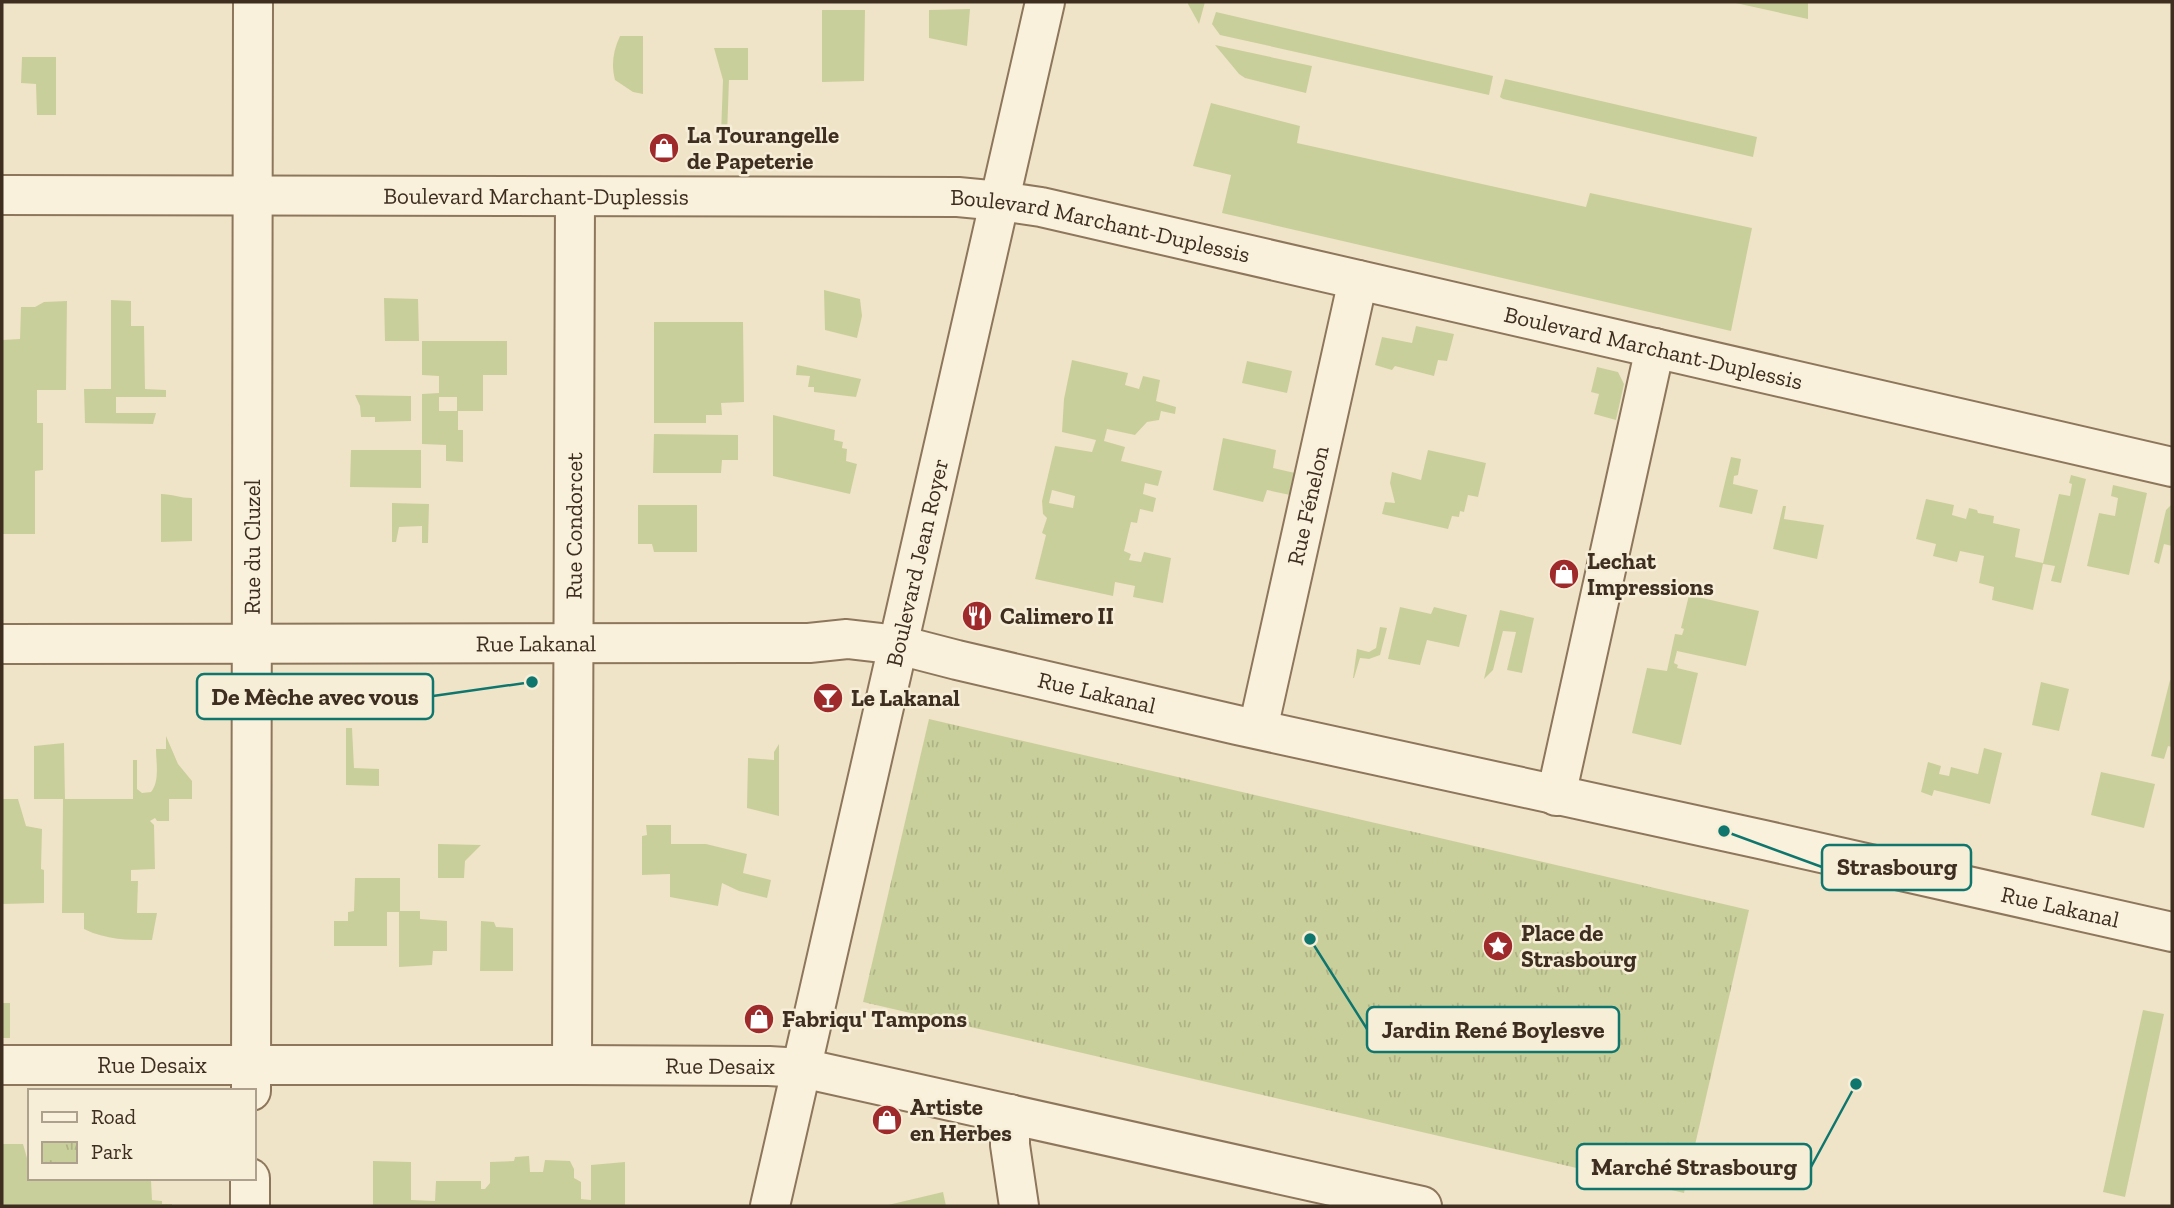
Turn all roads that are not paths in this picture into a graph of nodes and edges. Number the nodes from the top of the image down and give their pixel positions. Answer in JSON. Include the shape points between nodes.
{"nodes":[{"id":1,"x":253,"y":2,"type":"edge"},
{"id":2,"x":1045,"y":2,"type":"edge"},
{"id":3,"x":2,"y":195,"type":"edge"},
{"id":4,"x":252,"y":195,"type":"junction"},
{"id":5,"x":575,"y":197,"type":"junction"},
{"id":6,"x":1000,"y":201,"type":"junction"},
{"id":7,"x":1358,"y":280,"type":"junction"},
{"id":8,"x":1655,"y":348,"type":"junction"},
{"id":9,"x":2172,"y":467,"type":"edge"},
{"id":10,"x":252,"y":643,"type":"junction"},
{"id":11,"x":574,"y":643,"type":"junction"},
{"id":12,"x":2,"y":644,"type":"edge"},
{"id":13,"x":899,"y":645,"type":"junction"},
{"id":14,"x":1258,"y":729,"type":"junction"},
{"id":15,"x":1556,"y":796,"type":"junction"},
{"id":16,"x":2172,"y":932,"type":"edge"},
{"id":17,"x":2,"y":1065,"type":"edge"},
{"id":18,"x":572,"y":1065,"type":"junction"},
{"id":19,"x":802,"y":1068,"type":"junction"},
{"id":20,"x":251,"y":1079,"type":"edge"},
{"id":21,"x":1010,"y":1114,"type":"junction"},
{"id":22,"x":250,"y":1180,"type":"edge"},
{"id":23,"x":250,"y":1206,"type":"edge"},
{"id":24,"x":770,"y":1206,"type":"edge"},
{"id":25,"x":1019,"y":1206,"type":"edge"},
{"id":26,"x":1422,"y":1206,"type":"edge"}],
"edges":[{"from":1,"to":4,"type":"street","name":"Rue du Cluzel"},
{"from":2,"to":6,"type":"street","name":"Boulevard Jean Royer"},
{"from":3,"to":4,"type":"street","name":"Boulevard Marchant-Duplessis"},
{"from":4,"to":5,"type":"street","name":"Boulevard Marchant-Duplessis"},
{"from":4,"to":10,"type":"street","name":"Rue du Cluzel"},
{"from":5,"to":6,"type":"street","name":"Boulevard Marchant-Duplessis","via":[[958,197]]},
{"from":5,"to":11,"type":"street","name":"Rue Condorcet"},
{"from":6,"to":7,"type":"street","name":"Boulevard Marchant-Duplessis"},
{"from":6,"to":13,"type":"street","name":"Boulevard Jean Royer"},
{"from":7,"to":8,"type":"street","name":"Boulevard Marchant-Duplessis"},
{"from":7,"to":14,"type":"street","name":"Rue Fénelon"},
{"from":8,"to":9,"type":"street","name":"Boulevard Marchant-Duplessis"},
{"from":8,"to":15,"type":"street"},
{"from":10,"to":11,"type":"street","name":"Rue Lakanal"},
{"from":10,"to":12,"type":"street","name":"Rue Lakanal"},
{"from":10,"to":20,"type":"street","name":"Rue du Cluzel"},
{"from":11,"to":13,"type":"street","name":"Rue Lakanal","via":[[847,639]]},
{"from":11,"to":18,"type":"street","name":"Rue Condorcet"},
{"from":13,"to":14,"type":"street","name":"Rue Lakanal"},
{"from":13,"to":19,"type":"street","name":"Boulevard Jean Royer"},
{"from":14,"to":15,"type":"street","name":"Rue Lakanal"},
{"from":15,"to":16,"type":"street","name":"Rue Lakanal"},
{"from":17,"to":20,"type":"street","name":"Rue Desaix"},
{"from":18,"to":19,"type":"street","name":"Rue Desaix"},
{"from":18,"to":20,"type":"street","name":"Rue Desaix"},
{"from":19,"to":21,"type":"street","name":"Rue Desaix"},
{"from":19,"to":24,"type":"street","name":"Boulevard Jean Royer"},
{"from":21,"to":25,"type":"street"},
{"from":21,"to":26,"type":"street","name":"Rue Desaix"},
{"from":22,"to":23,"type":"street"}]}
